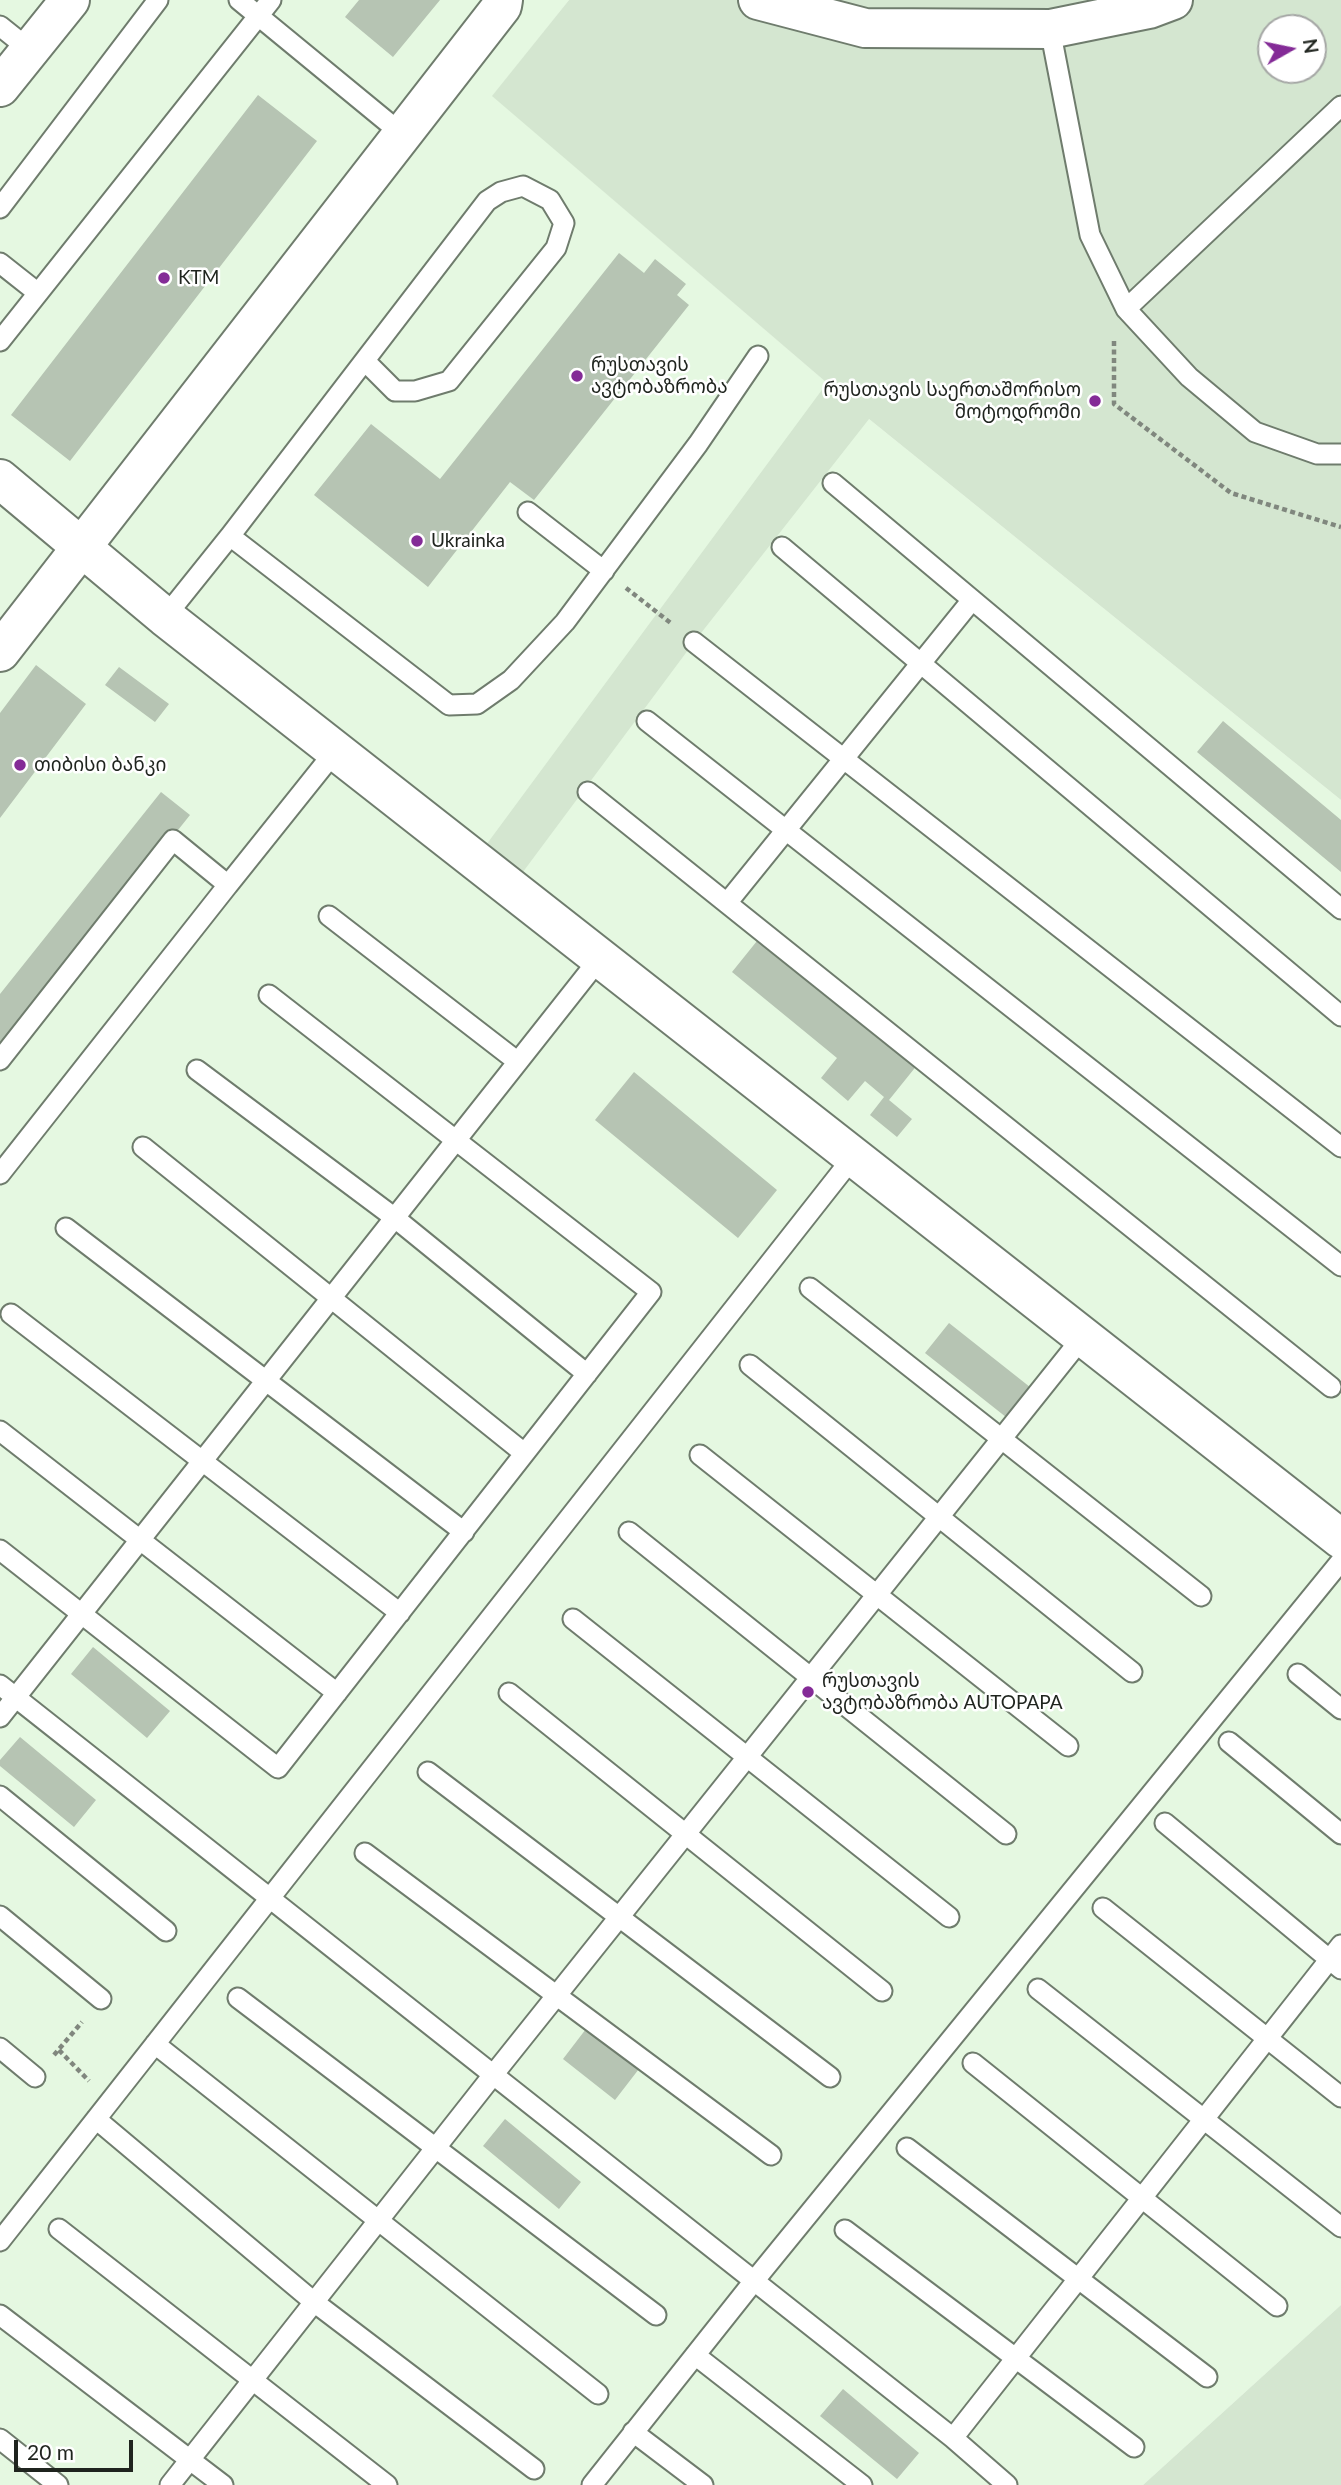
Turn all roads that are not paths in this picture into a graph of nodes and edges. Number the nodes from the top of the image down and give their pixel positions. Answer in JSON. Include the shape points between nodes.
{"nodes":[{"id":1,"x":70,"y":0,"type":"edge"},
{"id":2,"x":158,"y":0,"type":"edge"},
{"id":3,"x":239,"y":0,"type":"edge"},
{"id":4,"x":271,"y":0,"type":"edge"},
{"id":5,"x":758,"y":0,"type":"edge"},
{"id":6,"x":1173,"y":0,"type":"edge"},
{"id":7,"x":504,"y":2,"type":"edge"},
{"id":8,"x":258,"y":16,"type":"junction"},
{"id":9,"x":0,"y":26,"type":"edge"},
{"id":10,"x":1050,"y":29,"type":"junction"},
{"id":11,"x":30,"y":50,"type":"junction"},
{"id":12,"x":0,"y":87,"type":"edge"},
{"id":13,"x":1341,"y":106,"type":"edge"},
{"id":14,"x":402,"y":134,"type":"junction"},
{"id":15,"x":0,"y":208,"type":"edge"},
{"id":16,"x":0,"y":263,"type":"edge"},
{"id":17,"x":38,"y":293,"type":"junction"},
{"id":18,"x":1126,"y":309,"type":"junction"},
{"id":19,"x":0,"y":341,"type":"edge"},
{"id":20,"x":758,"y":356,"type":"dead end"},
{"id":21,"x":365,"y":361,"type":"junction"},
{"id":22,"x":1341,"y":454,"type":"edge"},
{"id":23,"x":0,"y":479,"type":"edge"},
{"id":24,"x":832,"y":483,"type":"dead end"},
{"id":25,"x":528,"y":512,"type":"dead end"},
{"id":26,"x":230,"y":536,"type":"junction"},
{"id":27,"x":82,"y":546,"type":"junction"},
{"id":28,"x":782,"y":547,"type":"dead end"},
{"id":29,"x":604,"y":571,"type":"junction"},
{"id":30,"x":972,"y":600,"type":"junction"},
{"id":31,"x":165,"y":617,"type":"junction"},
{"id":32,"x":694,"y":642,"type":"dead end"},
{"id":33,"x":0,"y":652,"type":"edge"},
{"id":34,"x":921,"y":663,"type":"junction"},
{"id":35,"x":647,"y":721,"type":"dead end"},
{"id":36,"x":336,"y":750,"type":"junction"},
{"id":37,"x":843,"y":759,"type":"junction"},
{"id":38,"x":589,"y":792,"type":"dead end"},
{"id":39,"x":228,"y":885,"type":"junction"},
{"id":40,"x":727,"y":903,"type":"junction"},
{"id":41,"x":1341,"y":909,"type":"edge"},
{"id":42,"x":329,"y":915,"type":"dead end"},
{"id":43,"x":600,"y":958,"type":"junction"},
{"id":44,"x":269,"y":995,"type":"dead end"},
{"id":45,"x":1341,"y":1016,"type":"edge"},
{"id":46,"x":0,"y":1060,"type":"edge"},
{"id":47,"x":518,"y":1062,"type":"junction"},
{"id":48,"x":197,"y":1070,"type":"dead end"},
{"id":49,"x":456,"y":1141,"type":"junction"},
{"id":50,"x":143,"y":1147,"type":"dead end"},
{"id":51,"x":1341,"y":1147,"type":"edge"},
{"id":52,"x":854,"y":1156,"type":"junction"},
{"id":53,"x":0,"y":1174,"type":"edge"},
{"id":54,"x":395,"y":1217,"type":"junction"},
{"id":55,"x":66,"y":1228,"type":"dead end"},
{"id":56,"x":1341,"y":1266,"type":"edge"},
{"id":57,"x":810,"y":1288,"type":"dead end"},
{"id":58,"x":331,"y":1298,"type":"junction"},
{"id":59,"x":11,"y":1314,"type":"dead end"},
{"id":60,"x":1082,"y":1338,"type":"junction"},
{"id":61,"x":750,"y":1365,"type":"dead end"},
{"id":62,"x":587,"y":1374,"type":"junction"},
{"id":63,"x":265,"y":1380,"type":"junction"},
{"id":64,"x":1338,"y":1385,"type":"edge"},
{"id":65,"x":0,"y":1431,"type":"edge"},
{"id":66,"x":1002,"y":1439,"type":"junction"},
{"id":67,"x":524,"y":1454,"type":"junction"},
{"id":68,"x":700,"y":1455,"type":"dead end"},
{"id":69,"x":202,"y":1461,"type":"junction"},
{"id":70,"x":939,"y":1517,"type":"junction"},
{"id":71,"x":464,"y":1532,"type":"junction"},
{"id":72,"x":629,"y":1532,"type":"dead end"},
{"id":73,"x":1341,"y":1539,"type":"edge"},
{"id":74,"x":139,"y":1540,"type":"junction"},
{"id":75,"x":0,"y":1549,"type":"edge"},
{"id":76,"x":1341,"y":1560,"type":"edge"},
{"id":77,"x":877,"y":1595,"type":"junction"},
{"id":78,"x":1201,"y":1596,"type":"dead end"},
{"id":79,"x":400,"y":1613,"type":"junction"},
{"id":80,"x":81,"y":1614,"type":"junction"},
{"id":81,"x":573,"y":1619,"type":"dead end"},
{"id":82,"x":1132,"y":1672,"type":"dead end"},
{"id":83,"x":1297,"y":1674,"type":"dead end"},
{"id":84,"x":811,"y":1678,"type":"junction"},
{"id":85,"x":8,"y":1691,"type":"edge"},
{"id":86,"x":337,"y":1693,"type":"junction"},
{"id":87,"x":509,"y":1693,"type":"dead end"},
{"id":88,"x":1341,"y":1709,"type":"edge"},
{"id":89,"x":0,"y":1717,"type":"edge"},
{"id":90,"x":1229,"y":1742,"type":"dead end"},
{"id":91,"x":1068,"y":1746,"type":"dead end"},
{"id":92,"x":747,"y":1757,"type":"junction"},
{"id":93,"x":428,"y":1772,"type":"dead end"},
{"id":94,"x":0,"y":1796,"type":"edge"},
{"id":95,"x":1165,"y":1824,"type":"dead end"},
{"id":96,"x":1006,"y":1833,"type":"dead end"},
{"id":97,"x":685,"y":1834,"type":"junction"},
{"id":98,"x":1341,"y":1834,"type":"edge"},
{"id":99,"x":365,"y":1853,"type":"dead end"},
{"id":100,"x":270,"y":1898,"type":"junction"},
{"id":101,"x":1103,"y":1908,"type":"dead end"},
{"id":102,"x":0,"y":1916,"type":"edge"},
{"id":103,"x":619,"y":1917,"type":"junction"},
{"id":104,"x":949,"y":1917,"type":"dead end"},
{"id":105,"x":166,"y":1931,"type":"dead end"},
{"id":106,"x":1337,"y":1958,"type":"edge"},
{"id":107,"x":1038,"y":1989,"type":"dead end"},
{"id":108,"x":882,"y":1991,"type":"dead end"},
{"id":109,"x":556,"y":1996,"type":"junction"},
{"id":110,"x":238,"y":1998,"type":"dead end"},
{"id":111,"x":101,"y":1999,"type":"road end"},
{"id":112,"x":1267,"y":2039,"type":"junction"},
{"id":113,"x":155,"y":2044,"type":"junction"},
{"id":114,"x":0,"y":2048,"type":"edge"},
{"id":115,"x":973,"y":2063,"type":"dead end"},
{"id":116,"x":492,"y":2075,"type":"junction"},
{"id":117,"x":35,"y":2077,"type":"road end"},
{"id":118,"x":830,"y":2077,"type":"dead end"},
{"id":119,"x":1341,"y":2097,"type":"edge"},
{"id":120,"x":96,"y":2119,"type":"junction"},
{"id":121,"x":1204,"y":2119,"type":"junction"},
{"id":122,"x":435,"y":2148,"type":"junction"},
{"id":123,"x":907,"y":2148,"type":"dead end"},
{"id":124,"x":771,"y":2155,"type":"dead end"},
{"id":125,"x":1142,"y":2198,"type":"junction"},
{"id":126,"x":378,"y":2220,"type":"junction"},
{"id":127,"x":1341,"y":2227,"type":"edge"},
{"id":128,"x":59,"y":2229,"type":"dead end"},
{"id":129,"x":845,"y":2230,"type":"dead end"},
{"id":130,"x":0,"y":2241,"type":"edge"},
{"id":131,"x":1078,"y":2278,"type":"junction"},
{"id":132,"x":754,"y":2281,"type":"junction"},
{"id":133,"x":314,"y":2302,"type":"junction"},
{"id":134,"x":1277,"y":2306,"type":"dead end"},
{"id":135,"x":0,"y":2315,"type":"edge"},
{"id":136,"x":656,"y":2315,"type":"dead end"},
{"id":137,"x":695,"y":2355,"type":"junction"},
{"id":138,"x":1015,"y":2357,"type":"junction"},
{"id":139,"x":1206,"y":2377,"type":"dead end"},
{"id":140,"x":253,"y":2380,"type":"junction"},
{"id":141,"x":598,"y":2394,"type":"dead end"},
{"id":142,"x":633,"y":2432,"type":"junction"},
{"id":143,"x":953,"y":2438,"type":"junction"},
{"id":144,"x":0,"y":2439,"type":"edge"},
{"id":145,"x":1134,"y":2447,"type":"dead end"},
{"id":146,"x":190,"y":2460,"type":"junction"},
{"id":147,"x":534,"y":2469,"type":"dead end"},
{"id":148,"x":58,"y":2485,"type":"edge"},
{"id":149,"x":170,"y":2485,"type":"edge"},
{"id":150,"x":223,"y":2485,"type":"edge"},
{"id":151,"x":387,"y":2485,"type":"edge"},
{"id":152,"x":592,"y":2485,"type":"edge"},
{"id":153,"x":703,"y":2485,"type":"edge"},
{"id":154,"x":862,"y":2485,"type":"edge"},
{"id":155,"x":1007,"y":2485,"type":"edge"}],
"edges":[{"from":1,"to":11,"type":"street"},
{"from":2,"to":15,"type":"lane"},
{"from":3,"to":8,"type":"lane"},
{"from":4,"to":8,"type":"lane"},
{"from":5,"to":10,"type":"street","via":[[865,28]]},
{"from":6,"to":10,"type":"street"},
{"from":7,"to":14,"type":"street"},
{"from":8,"to":14,"type":"lane"},
{"from":8,"to":17,"type":"lane"},
{"from":9,"to":11,"type":"lane"},
{"from":10,"to":18,"type":"lane","via":[[1090,235]]},
{"from":11,"to":12,"type":"street"},
{"from":13,"to":18,"type":"lane"},
{"from":14,"to":27,"type":"street"},
{"from":16,"to":17,"type":"lane"},
{"from":17,"to":19,"type":"lane"},
{"from":18,"to":22,"type":"lane","via":[[1189,376],[1255,432],[1317,454]]},
{"from":20,"to":29,"type":"lane"},
{"from":21,"to":21,"type":"lane","via":[[488,201],[523,186],[550,200],[564,223],[556,248],[449,381],[415,391],[395,391]]},
{"from":21,"to":26,"type":"lane"},
{"from":23,"to":27,"type":"street"},
{"from":24,"to":30,"type":"lane"},
{"from":25,"to":29,"type":"lane"},
{"from":26,"to":29,"type":"lane","via":[[449,705],[477,704],[511,680]]},
{"from":26,"to":31,"type":"lane"},
{"from":27,"to":31,"type":"street"},
{"from":27,"to":33,"type":"street"},
{"from":28,"to":34,"type":"lane"},
{"from":30,"to":34,"type":"lane"},
{"from":30,"to":41,"type":"lane"},
{"from":31,"to":36,"type":"street"},
{"from":32,"to":37,"type":"lane"},
{"from":34,"to":37,"type":"lane"},
{"from":34,"to":45,"type":"lane"},
{"from":35,"to":56,"type":"lane"},
{"from":36,"to":39,"type":"lane"},
{"from":36,"to":43,"type":"street"},
{"from":37,"to":40,"type":"lane"},
{"from":37,"to":51,"type":"lane"},
{"from":38,"to":40,"type":"lane"},
{"from":39,"to":46,"type":"lane","via":[[173,840]]},
{"from":39,"to":53,"type":"lane"},
{"from":40,"to":64,"type":"lane"},
{"from":42,"to":47,"type":"lane"},
{"from":43,"to":47,"type":"lane"},
{"from":43,"to":52,"type":"street"},
{"from":44,"to":49,"type":"lane"},
{"from":47,"to":49,"type":"lane"},
{"from":48,"to":54,"type":"lane"},
{"from":49,"to":54,"type":"lane"},
{"from":49,"to":62,"type":"lane","via":[[651,1292]]},
{"from":50,"to":58,"type":"lane"},
{"from":52,"to":60,"type":"street"},
{"from":52,"to":100,"type":"lane"},
{"from":54,"to":58,"type":"lane"},
{"from":54,"to":62,"type":"lane"},
{"from":55,"to":63,"type":"lane"},
{"from":57,"to":66,"type":"lane"},
{"from":58,"to":63,"type":"lane"},
{"from":58,"to":67,"type":"lane"},
{"from":59,"to":69,"type":"lane"},
{"from":60,"to":66,"type":"lane"},
{"from":60,"to":73,"type":"street"},
{"from":61,"to":70,"type":"lane"},
{"from":62,"to":67,"type":"lane"},
{"from":63,"to":69,"type":"lane"},
{"from":63,"to":71,"type":"lane"},
{"from":65,"to":74,"type":"lane"},
{"from":66,"to":70,"type":"lane"},
{"from":66,"to":78,"type":"lane"},
{"from":67,"to":71,"type":"lane"},
{"from":68,"to":77,"type":"lane"},
{"from":69,"to":74,"type":"lane"},
{"from":69,"to":79,"type":"lane"},
{"from":70,"to":77,"type":"lane"},
{"from":70,"to":82,"type":"lane"},
{"from":71,"to":79,"type":"lane"},
{"from":72,"to":84,"type":"lane"},
{"from":74,"to":80,"type":"lane"},
{"from":74,"to":86,"type":"lane"},
{"from":75,"to":80,"type":"lane"},
{"from":76,"to":132,"type":"lane"},
{"from":77,"to":84,"type":"lane"},
{"from":77,"to":91,"type":"lane"},
{"from":79,"to":86,"type":"lane"},
{"from":80,"to":85,"type":"lane"},
{"from":80,"to":86,"type":"lane","via":[[278,1768]]},
{"from":81,"to":92,"type":"lane"},
{"from":83,"to":88,"type":"lane"},
{"from":84,"to":92,"type":"lane"},
{"from":84,"to":96,"type":"lane"},
{"from":85,"to":89,"type":"lane"},
{"from":85,"to":100,"type":"lane"},
{"from":87,"to":97,"type":"lane"},
{"from":90,"to":98,"type":"lane"},
{"from":92,"to":97,"type":"lane"},
{"from":92,"to":104,"type":"lane"},
{"from":93,"to":103,"type":"lane"},
{"from":94,"to":105,"type":"lane"},
{"from":95,"to":106,"type":"lane"},
{"from":97,"to":103,"type":"lane"},
{"from":97,"to":108,"type":"lane"},
{"from":99,"to":109,"type":"lane"},
{"from":100,"to":113,"type":"lane"},
{"from":100,"to":116,"type":"lane"},
{"from":101,"to":112,"type":"lane"},
{"from":102,"to":111,"type":"lane"},
{"from":103,"to":109,"type":"lane"},
{"from":103,"to":118,"type":"lane"},
{"from":106,"to":112,"type":"lane"},
{"from":107,"to":121,"type":"lane"},
{"from":109,"to":116,"type":"lane"},
{"from":109,"to":124,"type":"lane"},
{"from":110,"to":122,"type":"lane"},
{"from":112,"to":119,"type":"lane"},
{"from":112,"to":121,"type":"lane"},
{"from":113,"to":120,"type":"lane"},
{"from":113,"to":126,"type":"lane"},
{"from":114,"to":117,"type":"lane"},
{"from":115,"to":125,"type":"lane"},
{"from":116,"to":122,"type":"lane"},
{"from":116,"to":132,"type":"lane"},
{"from":120,"to":130,"type":"lane"},
{"from":120,"to":133,"type":"lane"},
{"from":121,"to":125,"type":"lane"},
{"from":121,"to":127,"type":"lane"},
{"from":122,"to":126,"type":"lane"},
{"from":122,"to":136,"type":"lane"},
{"from":123,"to":131,"type":"lane"},
{"from":125,"to":131,"type":"lane"},
{"from":125,"to":134,"type":"lane"},
{"from":126,"to":133,"type":"lane"},
{"from":126,"to":141,"type":"lane"},
{"from":128,"to":140,"type":"lane"},
{"from":129,"to":138,"type":"lane"},
{"from":131,"to":138,"type":"lane"},
{"from":131,"to":139,"type":"lane"},
{"from":132,"to":137,"type":"lane"},
{"from":132,"to":143,"type":"lane"},
{"from":133,"to":140,"type":"lane"},
{"from":133,"to":147,"type":"lane"},
{"from":135,"to":146,"type":"lane"},
{"from":137,"to":142,"type":"lane"},
{"from":137,"to":154,"type":"lane"},
{"from":138,"to":143,"type":"lane"},
{"from":138,"to":145,"type":"lane"},
{"from":140,"to":146,"type":"lane"},
{"from":140,"to":151,"type":"lane"},
{"from":142,"to":152,"type":"lane"},
{"from":142,"to":153,"type":"lane"},
{"from":143,"to":155,"type":"lane"},
{"from":144,"to":148,"type":"lane"},
{"from":146,"to":149,"type":"lane"},
{"from":146,"to":150,"type":"lane"}]}
